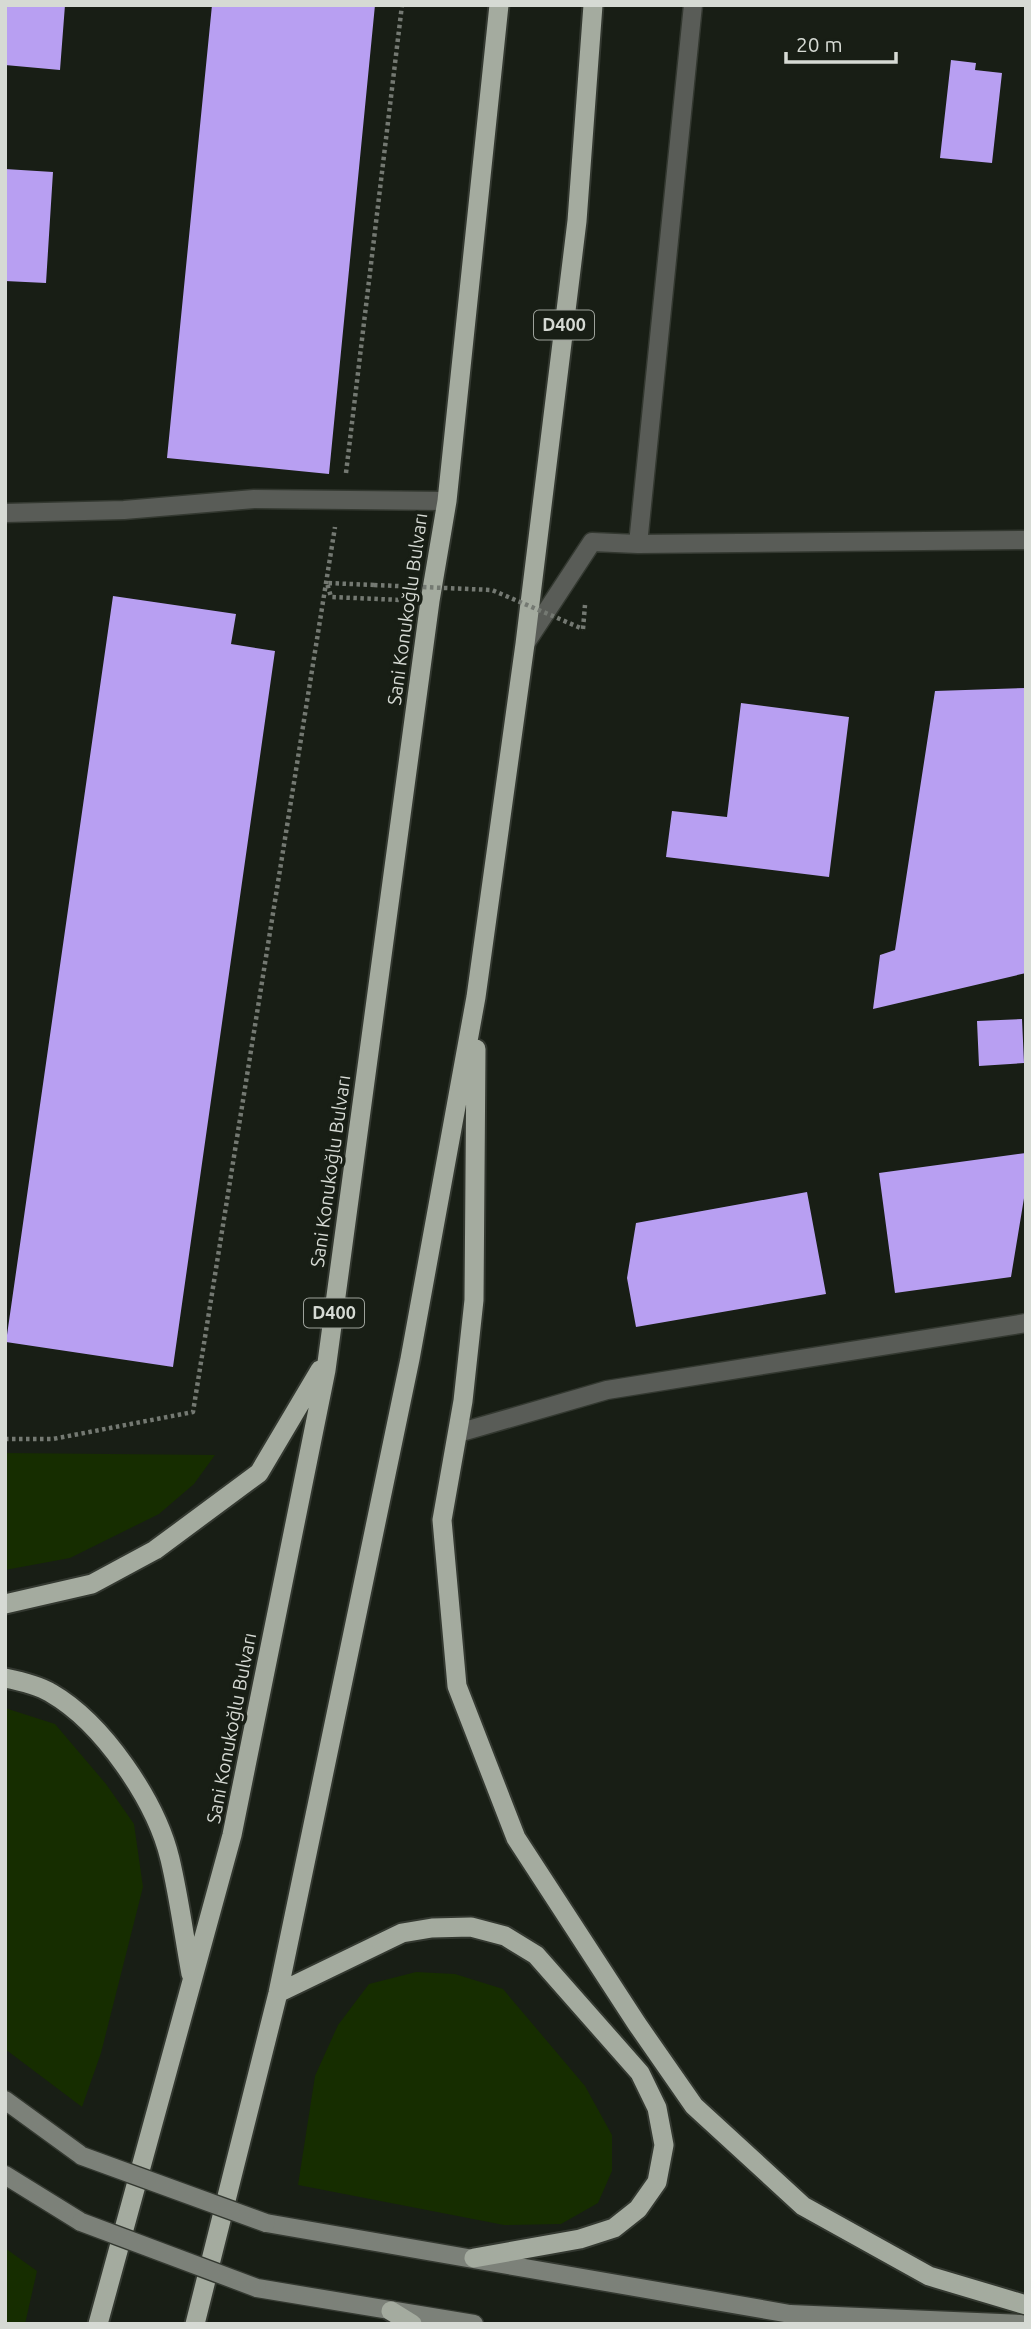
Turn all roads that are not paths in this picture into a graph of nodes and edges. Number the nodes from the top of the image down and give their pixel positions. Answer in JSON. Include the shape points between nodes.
{"nodes":[{"id":1,"x":499,"y":5,"type":"edge"},
{"id":2,"x":593,"y":5,"type":"edge"},
{"id":3,"x":693,"y":5,"type":"edge"},
{"id":4,"x":446,"y":501,"type":"junction"},
{"id":5,"x":5,"y":513,"type":"edge"},
{"id":6,"x":1026,"y":540,"type":"edge"},
{"id":7,"x":638,"y":544,"type":"junction"},
{"id":8,"x":524,"y":645,"type":"junction"},
{"id":9,"x":477,"y":997,"type":"junction"},
{"id":10,"x":1026,"y":1323,"type":"edge"},
{"id":11,"x":327,"y":1357,"type":"junction"},
{"id":12,"x":458,"y":1433,"type":"junction"},
{"id":13,"x":5,"y":1604,"type":"edge"},
{"id":14,"x":5,"y":1678,"type":"edge"},
{"id":15,"x":192,"y":1979,"type":"junction"},
{"id":16,"x":278,"y":1993,"type":"junction"},
{"id":17,"x":5,"y":2100,"type":"edge"},
{"id":18,"x":5,"y":2175,"type":"edge"},
{"id":19,"x":474,"y":2258,"type":"junction"},
{"id":20,"x":1026,"y":2305,"type":"edge"},
{"id":21,"x":391,"y":2311,"type":"junction"},
{"id":22,"x":98,"y":2324,"type":"edge"},
{"id":23,"x":195,"y":2324,"type":"edge"},
{"id":24,"x":412,"y":2324,"type":"edge"},
{"id":25,"x":474,"y":2324,"type":"edge"},
{"id":26,"x":1021,"y":2324,"type":"edge"}],
"edges":[{"from":1,"to":4,"type":"highway","name":"Sani Konukoğlu Bulvarı","number":"D400"},
{"from":2,"to":8,"type":"highway","number":"D400","via":[[578,221]]},
{"from":3,"to":7,"type":"street"},
{"from":4,"to":5,"type":"street","via":[[254,499],[124,510]]},
{"from":4,"to":11,"type":"highway","name":"Sani Konukoğlu Bulvarı","number":"D400"},
{"from":6,"to":7,"type":"street"},
{"from":7,"to":8,"type":"street","via":[[592,541]]},
{"from":8,"to":9,"type":"highway","number":"D400"},
{"from":9,"to":12,"type":"highway","via":[[474,1300]]},
{"from":9,"to":16,"type":"highway","number":"D400","via":[[407,1372]]},
{"from":10,"to":12,"type":"street","via":[[607,1390]]},
{"from":11,"to":13,"type":"highway","via":[[259,1473],[155,1550],[92,1584]]},
{"from":11,"to":15,"type":"highway","name":"Sani Konukoğlu Bulvarı","number":"D400","via":[[232,1835]]},
{"from":12,"to":20,"type":"highway","via":[[442,1520],[457,1686],[516,1838],[637,2024],[694,2106],[803,2206],[929,2276]]},
{"from":14,"to":15,"type":"highway","via":[[50,1693],[78,1714],[122,1760],[144,1796],[169,1857]]},
{"from":15,"to":22,"type":"highway","name":"Sani Konukoğlu Bulvarı","number":"D400"},
{"from":16,"to":19,"type":"highway","via":[[402,1933],[471,1927],[505,1936],[536,1955],[640,2073],[657,2108],[664,2145],[657,2182],[638,2209],[614,2228],[580,2239]]},
{"from":16,"to":23,"type":"highway","number":"D400"},
{"from":17,"to":19,"type":"main road","bridge":true,"via":[[82,2156],[265,2223]]},
{"from":18,"to":21,"type":"main road","bridge":true,"via":[[81,2222],[257,2288]]},
{"from":19,"to":26,"type":"main road","via":[[790,2314]]},
{"from":21,"to":24,"type":"highway"},
{"from":21,"to":25,"type":"main road"}]}
